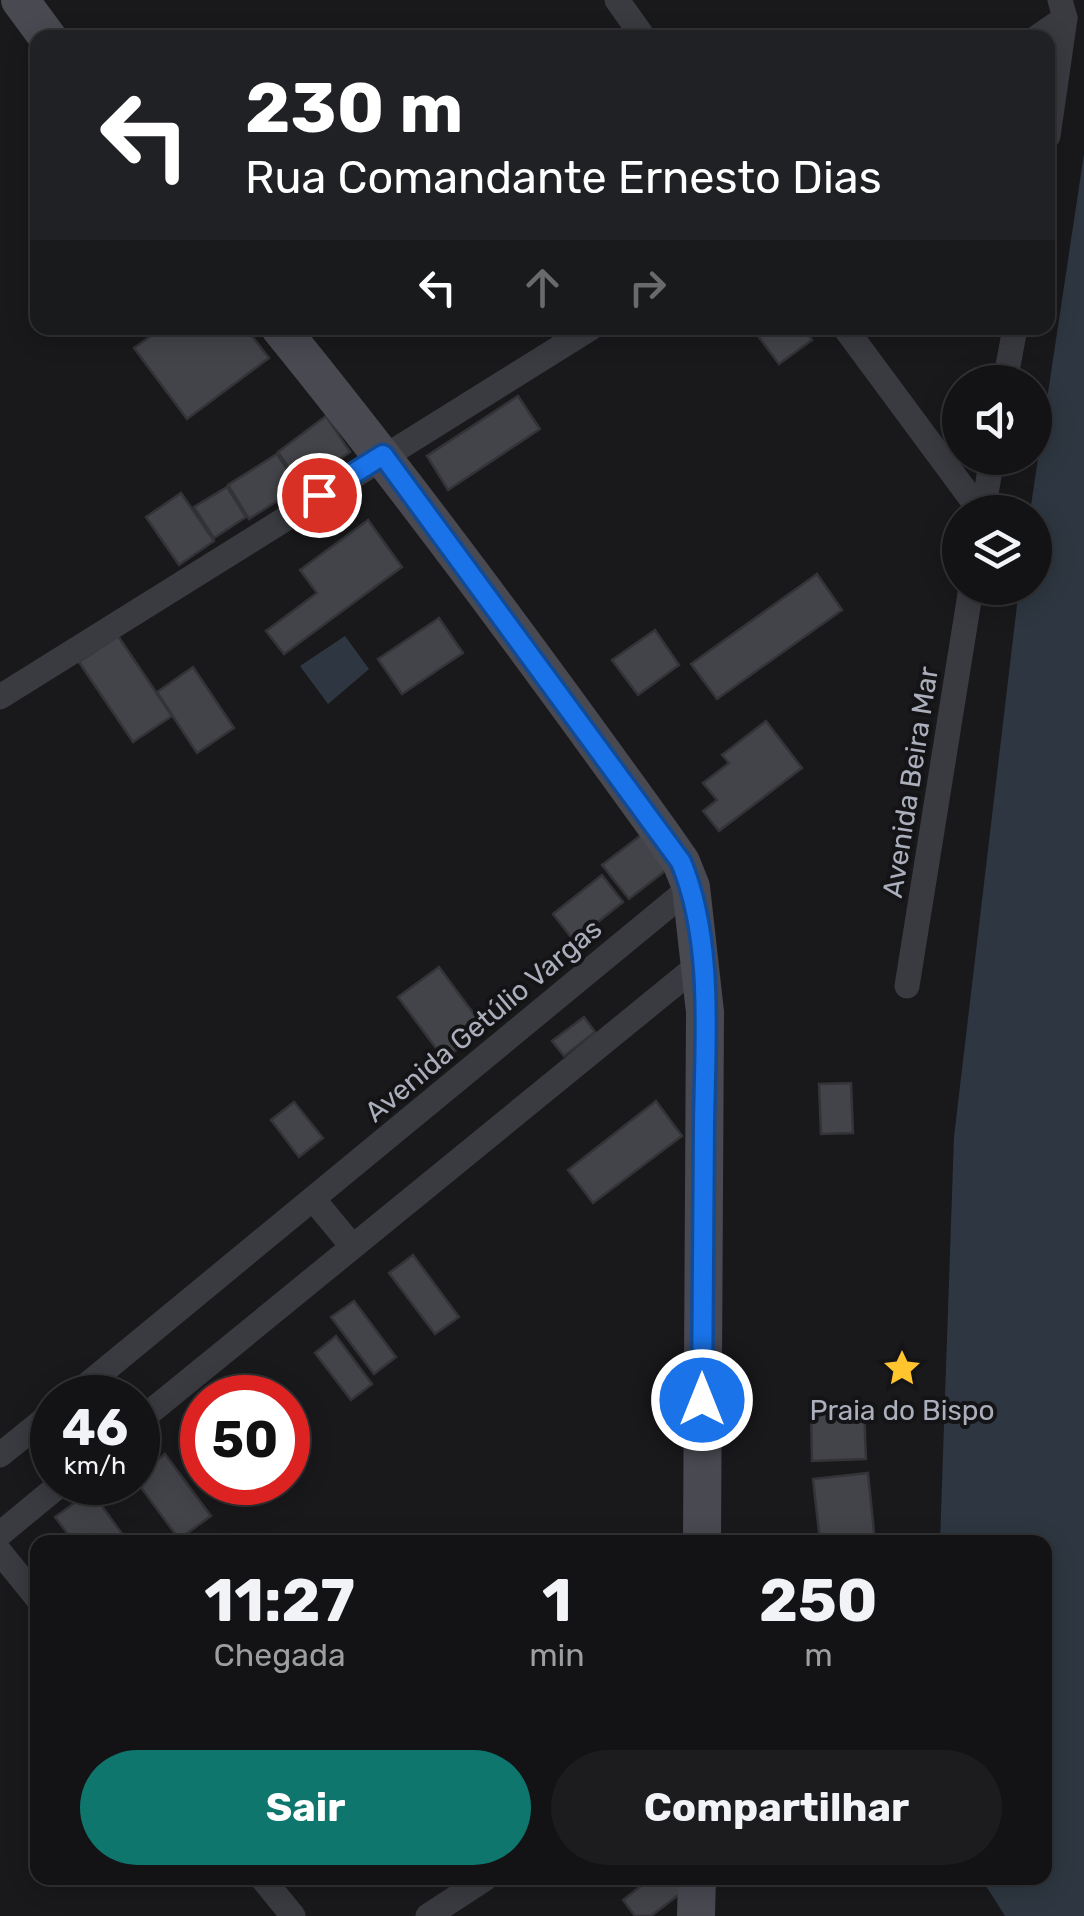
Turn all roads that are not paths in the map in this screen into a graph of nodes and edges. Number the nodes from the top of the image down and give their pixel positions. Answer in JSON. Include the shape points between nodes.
{"nodes":[{"id":1,"x":20,"y":0,"type":"edge"},
{"id":2,"x":617,"y":0,"type":"edge"},
{"id":3,"x":1063,"y":9,"type":"edge"},
{"id":4,"x":42,"y":30,"type":"edge"},
{"id":5,"x":638,"y":30,"type":"edge"},
{"id":6,"x":1043,"y":30,"type":"edge"},
{"id":7,"x":1055,"y":77,"type":"edge"},
{"id":8,"x":286,"y":335,"type":"edge"},
{"id":9,"x":580,"y":335,"type":"edge"},
{"id":10,"x":851,"y":335,"type":"edge"},
{"id":11,"x":1014,"y":335,"type":"edge"},
{"id":12,"x":1009,"y":365,"type":"edge"},
{"id":13,"x":383,"y":455,"type":"junction"},
{"id":14,"x":969,"y":495,"type":"edge"},
{"id":15,"x":968,"y":605,"type":"edge"},
{"id":16,"x":0,"y":697,"type":"edge"},
{"id":17,"x":691,"y":886,"type":"junction"},
{"id":18,"x":702,"y":962,"type":"junction"},
{"id":19,"x":907,"y":986,"type":"dead end"},
{"id":20,"x":314,"y":1200,"type":"junction"},
{"id":21,"x":352,"y":1246,"type":"junction"},
{"id":22,"x":99,"y":1375,"type":"edge"},
{"id":23,"x":160,"y":1404,"type":"edge"},
{"id":24,"x":30,"y":1431,"type":"edge"},
{"id":25,"x":0,"y":1456,"type":"edge"},
{"id":26,"x":35,"y":1505,"type":"edge"},
{"id":27,"x":0,"y":1534,"type":"edge"},
{"id":28,"x":702,"y":1535,"type":"edge"},
{"id":29,"x":0,"y":1552,"type":"edge"},
{"id":30,"x":30,"y":1588,"type":"edge"},
{"id":31,"x":268,"y":1885,"type":"edge"},
{"id":32,"x":475,"y":1885,"type":"edge"},
{"id":33,"x":698,"y":1885,"type":"edge"},
{"id":34,"x":292,"y":1916,"type":"edge"},
{"id":35,"x":428,"y":1916,"type":"edge"},
{"id":36,"x":696,"y":1916,"type":"edge"}],
"edges":[{"from":1,"to":4,"type":"main road"},
{"from":2,"to":5,"type":"street"},
{"from":3,"to":6,"type":"street"},
{"from":3,"to":7,"type":"street"},
{"from":8,"to":13,"type":"main road"},
{"from":9,"to":13,"type":"street"},
{"from":10,"to":14,"type":"street"},
{"from":11,"to":12,"type":"street"},
{"from":13,"to":16,"type":"street"},
{"from":13,"to":17,"type":"main road","via":[[664,836]]},
{"from":15,"to":19,"type":"street","name":"Avenida Beira Mar"},
{"from":17,"to":18,"type":"main road"},
{"from":17,"to":20,"type":"street","name":"Avenida Getúlio Vargas"},
{"from":18,"to":21,"type":"street"},
{"from":18,"to":28,"type":"main road"},
{"from":20,"to":21,"type":"street"},
{"from":20,"to":22,"type":"street","name":"Avenida Getúlio Vargas"},
{"from":21,"to":23,"type":"street"},
{"from":24,"to":25,"type":"street"},
{"from":26,"to":27,"type":"street"},
{"from":29,"to":30,"type":"street"},
{"from":31,"to":34,"type":"street"},
{"from":32,"to":35,"type":"street"},
{"from":33,"to":36,"type":"main road"}]}
